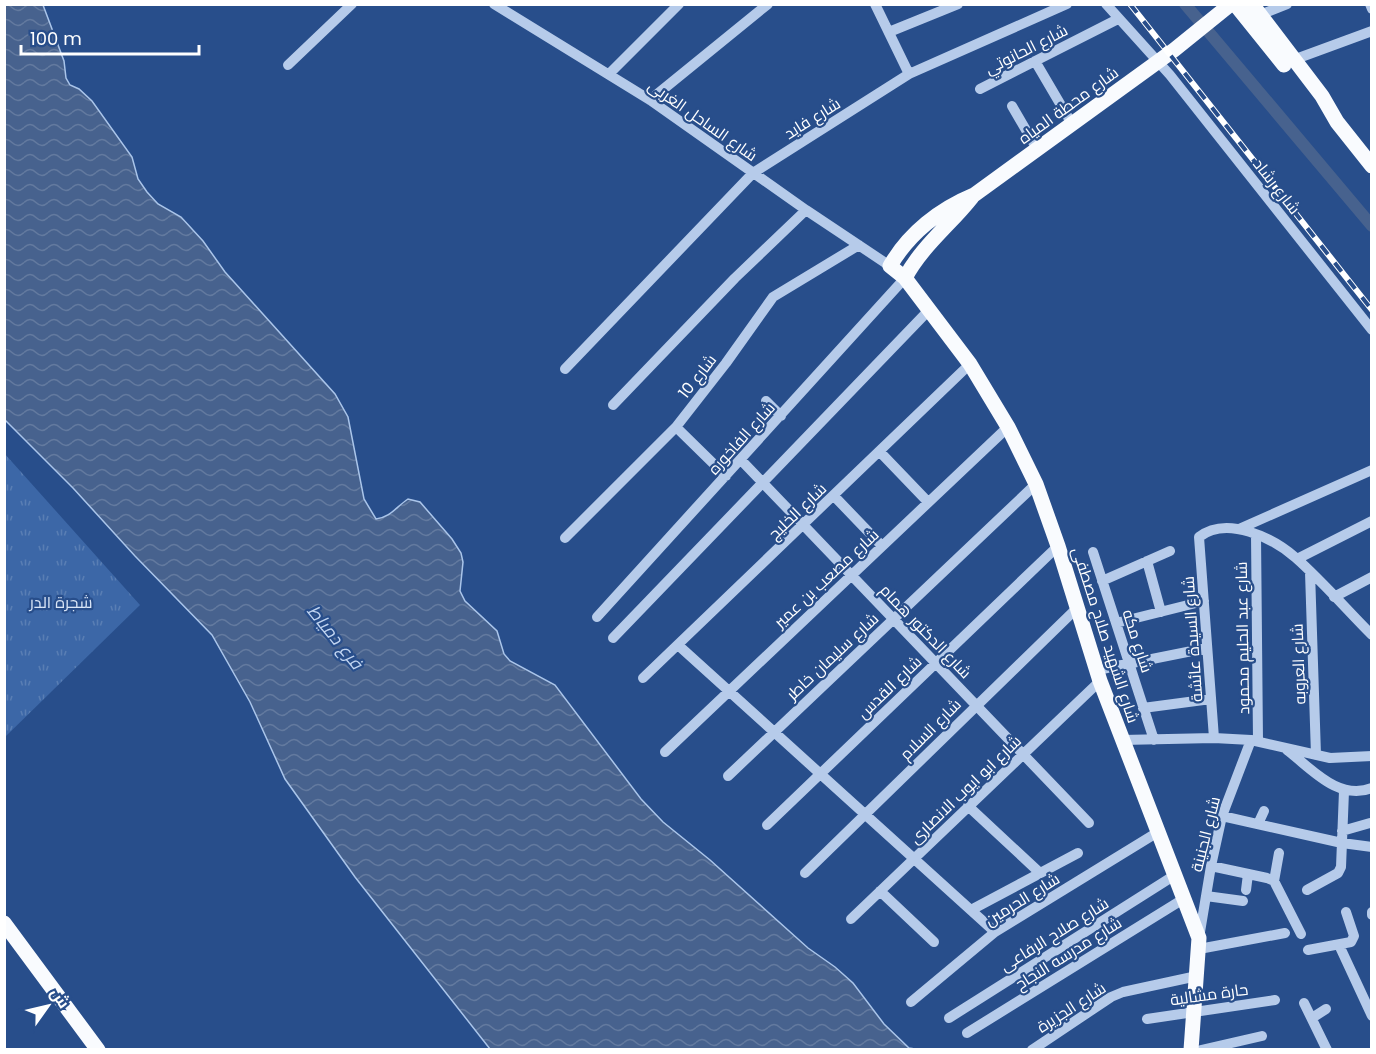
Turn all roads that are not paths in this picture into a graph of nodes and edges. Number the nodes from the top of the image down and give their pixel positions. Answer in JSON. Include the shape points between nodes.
{"nodes":[{"id":1,"x":352,"y":4,"type":"edge"},
{"id":2,"x":494,"y":4,"type":"edge"},
{"id":3,"x":679,"y":4,"type":"edge"},
{"id":4,"x":768,"y":4,"type":"edge"},
{"id":5,"x":958,"y":4,"type":"edge"},
{"id":6,"x":1067,"y":4,"type":"edge"},
{"id":7,"x":1106,"y":4,"type":"edge"},
{"id":8,"x":1287,"y":4,"type":"edge"},
{"id":9,"x":1370,"y":4,"type":"edge"},
{"id":10,"x":878,"y":5,"type":"edge"},
{"id":11,"x":1229,"y":7,"type":"edge"},
{"id":12,"x":1371,"y":9,"type":"edge"},
{"id":13,"x":1256,"y":10,"type":"edge"},
{"id":14,"x":1118,"y":19,"type":"junction"},
{"id":15,"x":1371,"y":31,"type":"edge"},
{"id":16,"x":889,"y":32,"type":"junction"},
{"id":17,"x":1293,"y":60,"type":"junction"},
{"id":18,"x":1035,"y":61,"type":"junction"},
{"id":19,"x":1157,"y":62,"type":"junction"},
{"id":20,"x":288,"y":65,"type":"dead end"},
{"id":21,"x":609,"y":74,"type":"junction"},
{"id":22,"x":909,"y":74,"type":"junction"},
{"id":23,"x":980,"y":89,"type":"dead end"},
{"id":24,"x":650,"y":100,"type":"junction"},
{"id":25,"x":1012,"y":106,"type":"dead end"},
{"id":26,"x":1337,"y":122,"type":"junction"},
{"id":27,"x":1072,"y":124,"type":"junction"},
{"id":28,"x":1037,"y":149,"type":"junction"},
{"id":29,"x":1371,"y":166,"type":"edge"},
{"id":30,"x":753,"y":173,"type":"junction"},
{"id":31,"x":974,"y":195,"type":"junction"},
{"id":32,"x":806,"y":210,"type":"junction"},
{"id":33,"x":859,"y":245,"type":"junction"},
{"id":34,"x":890,"y":266,"type":"junction"},
{"id":35,"x":905,"y":278,"type":"junction"},
{"id":36,"x":929,"y":310,"type":"junction"},
{"id":37,"x":1371,"y":330,"type":"edge"},
{"id":38,"x":970,"y":364,"type":"junction"},
{"id":39,"x":565,"y":369,"type":"dead end"},
{"id":40,"x":766,"y":400,"type":"dead end"},
{"id":41,"x":614,"y":405,"type":"dead end"},
{"id":42,"x":781,"y":416,"type":"junction"},
{"id":43,"x":676,"y":427,"type":"junction"},
{"id":44,"x":1008,"y":427,"type":"junction"},
{"id":45,"x":880,"y":452,"type":"junction"},
{"id":46,"x":741,"y":460,"type":"junction"},
{"id":47,"x":1371,"y":470,"type":"edge"},
{"id":48,"x":726,"y":476,"type":"junction"},
{"id":49,"x":763,"y":483,"type":"junction"},
{"id":50,"x":1036,"y":484,"type":"junction"},
{"id":51,"x":834,"y":496,"type":"junction"},
{"id":52,"x":928,"y":502,"type":"junction"},
{"id":53,"x":1371,"y":521,"type":"edge"},
{"id":54,"x":803,"y":525,"type":"junction"},
{"id":55,"x":1239,"y":529,"type":"junction"},
{"id":56,"x":1256,"y":535,"type":"junction"},
{"id":57,"x":565,"y":538,"type":"dead end"},
{"id":58,"x":882,"y":546,"type":"junction"},
{"id":59,"x":1058,"y":546,"type":"junction"},
{"id":60,"x":1170,"y":551,"type":"dead end"},
{"id":61,"x":1093,"y":552,"type":"dead end"},
{"id":62,"x":1297,"y":559,"type":"junction"},
{"id":63,"x":1147,"y":561,"type":"junction"},
{"id":64,"x":1310,"y":573,"type":"junction"},
{"id":65,"x":852,"y":575,"type":"junction"},
{"id":66,"x":1371,"y":577,"type":"edge"},
{"id":67,"x":1102,"y":581,"type":"junction"},
{"id":68,"x":1334,"y":597,"type":"junction"},
{"id":69,"x":1204,"y":601,"type":"junction"},
{"id":70,"x":1077,"y":608,"type":"junction"},
{"id":71,"x":1161,"y":612,"type":"junction"},
{"id":72,"x":597,"y":617,"type":"dead end"},
{"id":73,"x":894,"y":619,"type":"junction"},
{"id":74,"x":1116,"y":623,"type":"junction"},
{"id":75,"x":1371,"y":636,"type":"edge"},
{"id":76,"x":613,"y":638,"type":"dead end"},
{"id":77,"x":678,"y":645,"type":"junction"},
{"id":78,"x":1208,"y":648,"type":"junction"},
{"id":79,"x":936,"y":663,"type":"junction"},
{"id":80,"x":1129,"y":663,"type":"junction"},
{"id":81,"x":1098,"y":676,"type":"junction"},
{"id":82,"x":643,"y":678,"type":"dead end"},
{"id":83,"x":729,"y":692,"type":"junction"},
{"id":84,"x":1211,"y":699,"type":"junction"},
{"id":85,"x":976,"y":705,"type":"junction"},
{"id":86,"x":1143,"y":708,"type":"junction"},
{"id":87,"x":774,"y":732,"type":"junction"},
{"id":88,"x":1214,"y":738,"type":"junction"},
{"id":89,"x":1122,"y":740,"type":"junction"},
{"id":90,"x":1154,"y":740,"type":"junction"},
{"id":91,"x":1255,"y":741,"type":"junction"},
{"id":92,"x":1284,"y":747,"type":"junction"},
{"id":93,"x":665,"y":752,"type":"dead end"},
{"id":94,"x":1023,"y":753,"type":"junction"},
{"id":95,"x":1317,"y":755,"type":"junction"},
{"id":96,"x":1371,"y":756,"type":"edge"},
{"id":97,"x":820,"y":774,"type":"junction"},
{"id":98,"x":728,"y":776,"type":"dead end"},
{"id":99,"x":1371,"y":788,"type":"edge"},
{"id":100,"x":1344,"y":790,"type":"junction"},
{"id":101,"x":969,"y":806,"type":"junction"},
{"id":102,"x":1264,"y":811,"type":"dead end"},
{"id":103,"x":865,"y":814,"type":"junction"},
{"id":104,"x":1222,"y":816,"type":"junction"},
{"id":105,"x":1089,"y":823,"type":"dead end"},
{"id":106,"x":1370,"y":823,"type":"edge"},
{"id":107,"x":1258,"y":824,"type":"junction"},
{"id":108,"x":767,"y":825,"type":"dead end"},
{"id":109,"x":1342,"y":831,"type":"junction"},
{"id":110,"x":1158,"y":832,"type":"junction"},
{"id":111,"x":1342,"y":843,"type":"junction"},
{"id":112,"x":1371,"y":848,"type":"edge"},
{"id":113,"x":1078,"y":853,"type":"dead end"},
{"id":114,"x":1279,"y":853,"type":"dead end"},
{"id":115,"x":914,"y":858,"type":"junction"},
{"id":116,"x":1211,"y":866,"type":"junction"},
{"id":117,"x":805,"y":873,"type":"dead end"},
{"id":118,"x":1040,"y":873,"type":"junction"},
{"id":119,"x":1248,"y":874,"type":"junction"},
{"id":120,"x":1175,"y":875,"type":"junction"},
{"id":121,"x":1274,"y":881,"type":"junction"},
{"id":122,"x":1307,"y":890,"type":"dead end"},
{"id":123,"x":880,"y":891,"type":"junction"},
{"id":124,"x":1206,"y":896,"type":"junction"},
{"id":125,"x":1185,"y":898,"type":"junction"},
{"id":126,"x":971,"y":910,"type":"junction"},
{"id":127,"x":1346,"y":912,"type":"dead end"},
{"id":128,"x":851,"y":919,"type":"dead end"},
{"id":129,"x":4,"y":923,"type":"edge"},
{"id":130,"x":995,"y":932,"type":"junction"},
{"id":131,"x":1285,"y":933,"type":"dead end"},
{"id":132,"x":1301,"y":934,"type":"dead end"},
{"id":133,"x":9,"y":940,"type":"edge"},
{"id":134,"x":934,"y":942,"type":"dead end"},
{"id":135,"x":1199,"y":944,"type":"junction"},
{"id":136,"x":1339,"y":945,"type":"junction"},
{"id":137,"x":1308,"y":950,"type":"dead end"},
{"id":138,"x":1197,"y":976,"type":"junction"},
{"id":139,"x":1275,"y":1000,"type":"dead end"},
{"id":140,"x":911,"y":1002,"type":"dead end"},
{"id":141,"x":1304,"y":1003,"type":"dead end"},
{"id":142,"x":1326,"y":1009,"type":"dead end"},
{"id":143,"x":1194,"y":1011,"type":"junction"},
{"id":144,"x":1371,"y":1016,"type":"edge"},
{"id":145,"x":950,"y":1018,"type":"dead end"},
{"id":146,"x":1312,"y":1018,"type":"junction"},
{"id":147,"x":1147,"y":1019,"type":"dead end"},
{"id":148,"x":968,"y":1033,"type":"dead end"},
{"id":149,"x":1262,"y":1036,"type":"dead end"},
{"id":150,"x":98,"y":1050,"type":"edge"},
{"id":151,"x":1032,"y":1050,"type":"edge"},
{"id":152,"x":1191,"y":1050,"type":"edge"},
{"id":153,"x":1202,"y":1050,"type":"edge"},
{"id":154,"x":1327,"y":1050,"type":"edge"}],
"edges":[{"from":1,"to":20,"type":"street"},
{"from":2,"to":21,"type":"street","name":"شارع الساحل الغربى"},
{"from":3,"to":21,"type":"street"},
{"from":4,"to":24,"type":"street"},
{"from":5,"to":16,"type":"street"},
{"from":6,"to":22,"type":"street","name":"شارع فايد"},
{"from":7,"to":14,"type":"street","name":"شارع رشاد"},
{"from":8,"to":13,"type":"street"},
{"from":9,"to":12,"type":"street"},
{"from":10,"to":16,"type":"street"},
{"from":11,"to":19,"type":"main road","name":"شارع محطة المياه"},
{"from":11,"to":26,"type":"main road"},
{"from":13,"to":17,"type":"main road"},
{"from":14,"to":18,"type":"street","name":"شارع الحانوتي"},
{"from":14,"to":19,"type":"street","name":"شارع رشاد"},
{"from":15,"to":17,"type":"street"},
{"from":16,"to":22,"type":"street"},
{"from":17,"to":26,"type":"main road"},
{"from":18,"to":23,"type":"street","name":"شارع الحانوتي"},
{"from":18,"to":27,"type":"street"},
{"from":19,"to":27,"type":"main road","name":"شارع محطة المياه"},
{"from":19,"to":37,"type":"street","name":"شارع رشاد"},
{"from":21,"to":24,"type":"street","name":"شارع الساحل الغربى"},
{"from":22,"to":30,"type":"street","name":"شارع فايد"},
{"from":24,"to":30,"type":"street","name":"شارع الساحل الغربى"},
{"from":25,"to":28,"type":"street"},
{"from":26,"to":29,"type":"main road"},
{"from":27,"to":28,"type":"main road","name":"شارع محطة المياه"},
{"from":28,"to":31,"type":"main road","name":"شارع محطة المياه"},
{"from":30,"to":32,"type":"street","name":"شارع الساحل الغربى"},
{"from":30,"to":39,"type":"street","name":"شارع فايد"},
{"from":31,"to":34,"type":"main road","via":[[954,203],[929,221],[898,252]]},
{"from":31,"to":35,"type":"main road","via":[[925,248]]},
{"from":32,"to":33,"type":"street","name":"شارع الساحل الغربى"},
{"from":32,"to":41,"type":"street"},
{"from":33,"to":34,"type":"street","name":"شارع الساحل الغربى"},
{"from":33,"to":43,"type":"street","name":"شارع 10","via":[[773,297]]},
{"from":34,"to":35,"type":"main road","name":"شارع الشهيد صلاح مصطفى"},
{"from":35,"to":36,"type":"main road","name":"شارع الشهيد صلاح مصطفى"},
{"from":35,"to":42,"type":"street","name":"شارع الفاخوره"},
{"from":36,"to":38,"type":"main road","name":"شارع الشهيد صلاح مصطفى"},
{"from":36,"to":49,"type":"street"},
{"from":38,"to":44,"type":"main road","name":"شارع الشهيد صلاح مصطفى"},
{"from":38,"to":45,"type":"street","name":"شارع الخليج"},
{"from":40,"to":42,"type":"street"},
{"from":42,"to":46,"type":"street","name":"شارع الفاخوره"},
{"from":43,"to":48,"type":"street"},
{"from":43,"to":57,"type":"street","name":"شارع 10"},
{"from":44,"to":50,"type":"main road","name":"شارع الشهيد صلاح مصطفى"},
{"from":44,"to":52,"type":"street","name":"شارع مصعب بن عمير"},
{"from":45,"to":51,"type":"street","name":"شارع الخليج"},
{"from":45,"to":52,"type":"street"},
{"from":46,"to":48,"type":"street","name":"شارع الفاخوره"},
{"from":46,"to":49,"type":"street","name":"شارع الدكتور همام"},
{"from":47,"to":55,"type":"street"},
{"from":48,"to":72,"type":"street","name":"شارع الفاخوره"},
{"from":49,"to":54,"type":"street","name":"شارع الدكتور همام"},
{"from":49,"to":76,"type":"street"},
{"from":50,"to":59,"type":"main road","name":"شارع الشهيد صلاح مصطفى"},
{"from":50,"to":73,"type":"street","name":"شارع سليمان خاطر"},
{"from":51,"to":54,"type":"street","name":"شارع الخليج"},
{"from":51,"to":58,"type":"street"},
{"from":52,"to":58,"type":"street","name":"شارع مصعب بن عمير"},
{"from":53,"to":62,"type":"street"},
{"from":54,"to":65,"type":"street","name":"شارع الدكتور همام"},
{"from":54,"to":77,"type":"street","name":"شارع الخليج"},
{"from":55,"to":56,"type":"street"},
{"from":55,"to":69,"type":"street","name":"شارع السيدة عائشة","via":[[1218,527],[1199,537]]},
{"from":56,"to":62,"type":"street"},
{"from":56,"to":91,"type":"street","name":"شارع عبد الحليم محمود"},
{"from":58,"to":65,"type":"street","name":"شارع مصعب بن عمير"},
{"from":59,"to":70,"type":"main road","name":"شارع الشهيد صلاح مصطفى"},
{"from":59,"to":79,"type":"street","name":"شارع القدس"},
{"from":60,"to":63,"type":"street"},
{"from":61,"to":67,"type":"street","name":"شارع مكه"},
{"from":62,"to":64,"type":"street"},
{"from":63,"to":67,"type":"street"},
{"from":63,"to":71,"type":"street"},
{"from":64,"to":68,"type":"street"},
{"from":64,"to":95,"type":"street","name":"شارع العروبه"},
{"from":65,"to":73,"type":"street","name":"شارع الدكتور همام"},
{"from":65,"to":83,"type":"street","name":"شارع مصعب بن عمير"},
{"from":66,"to":68,"type":"street"},
{"from":67,"to":74,"type":"street","name":"شارع مكه"},
{"from":68,"to":75,"type":"street"},
{"from":69,"to":71,"type":"street"},
{"from":69,"to":78,"type":"street","name":"شارع السيدة عائشة"},
{"from":70,"to":81,"type":"main road","name":"شارع الشهيد صلاح مصطفى"},
{"from":70,"to":85,"type":"street","name":"شارع السلام"},
{"from":71,"to":74,"type":"street"},
{"from":73,"to":79,"type":"street","name":"شارع الدكتور همام"},
{"from":73,"to":87,"type":"street","name":"شارع سليمان خاطر"},
{"from":74,"to":80,"type":"street","name":"شارع مكه"},
{"from":77,"to":82,"type":"street","name":"شارع الخليج"},
{"from":77,"to":83,"type":"street"},
{"from":78,"to":80,"type":"street"},
{"from":78,"to":84,"type":"street","name":"شارع السيدة عائشة"},
{"from":79,"to":85,"type":"street","name":"شارع الدكتور همام"},
{"from":79,"to":97,"type":"street","name":"شارع القدس"},
{"from":80,"to":81,"type":"street"},
{"from":80,"to":86,"type":"street","name":"شارع مكه"},
{"from":81,"to":89,"type":"main road","name":"شارع الشهيد صلاح مصطفى"},
{"from":81,"to":94,"type":"street","name":"شارع ابو ايوب الانصارى"},
{"from":83,"to":87,"type":"street"},
{"from":83,"to":93,"type":"street","name":"شارع مصعب بن عمير"},
{"from":84,"to":86,"type":"street"},
{"from":84,"to":88,"type":"street","name":"شارع السيدة عائشة"},
{"from":85,"to":94,"type":"street","name":"شارع الدكتور همام"},
{"from":85,"to":103,"type":"street","name":"شارع السلام"},
{"from":86,"to":90,"type":"street","name":"شارع مكه"},
{"from":87,"to":97,"type":"street"},
{"from":87,"to":98,"type":"street","name":"شارع سليمان خاطر"},
{"from":88,"to":90,"type":"street"},
{"from":88,"to":91,"type":"street"},
{"from":89,"to":90,"type":"street"},
{"from":89,"to":110,"type":"main road","name":"شارع الشهيد صلاح مصطفى"},
{"from":91,"to":92,"type":"street"},
{"from":91,"to":104,"type":"street","name":"شارع الجنينة"},
{"from":92,"to":95,"type":"street"},
{"from":92,"to":100,"type":"street"},
{"from":94,"to":101,"type":"street","name":"شارع ابو ايوب الانصارى"},
{"from":94,"to":105,"type":"street","name":"شارع الدكتور همام"},
{"from":95,"to":96,"type":"street"},
{"from":97,"to":103,"type":"street"},
{"from":97,"to":108,"type":"street","name":"شارع القدس"},
{"from":99,"to":100,"type":"street","via":[[1363,792]]},
{"from":100,"to":109,"type":"street"},
{"from":101,"to":115,"type":"street","name":"شارع ابو ايوب الانصارى"},
{"from":101,"to":118,"type":"street"},
{"from":102,"to":107,"type":"street"},
{"from":103,"to":115,"type":"street"},
{"from":103,"to":117,"type":"street","name":"شارع السلام"},
{"from":104,"to":107,"type":"street"},
{"from":104,"to":116,"type":"street","name":"شارع الجنينة"},
{"from":106,"to":109,"type":"street"},
{"from":107,"to":111,"type":"street"},
{"from":109,"to":111,"type":"street"},
{"from":110,"to":120,"type":"main road","name":"شارع الشهيد صلاح مصطفى"},
{"from":110,"to":130,"type":"street","name":"شارع الحرمين"},
{"from":111,"to":112,"type":"street"},
{"from":111,"to":122,"type":"street","via":[[1340,870]]},
{"from":113,"to":118,"type":"street"},
{"from":114,"to":121,"type":"street"},
{"from":115,"to":123,"type":"street","name":"شارع ابو ايوب الانصارى"},
{"from":115,"to":126,"type":"street"},
{"from":116,"to":119,"type":"street"},
{"from":116,"to":124,"type":"street","name":"شارع الجنينة"},
{"from":118,"to":126,"type":"street"},
{"from":119,"to":121,"type":"street"},
{"from":119,"to":124,"type":"street","via":[[1245,895]]},
{"from":120,"to":125,"type":"main road","name":"شارع الشهيد صلاح مصطفى"},
{"from":120,"to":145,"type":"street","name":"شارع صلاح الرفاعى"},
{"from":121,"to":132,"type":"street"},
{"from":123,"to":128,"type":"street","name":"شارع ابو ايوب الانصارى"},
{"from":123,"to":134,"type":"street"},
{"from":124,"to":135,"type":"street","name":"شارع الجنينة"},
{"from":125,"to":135,"type":"main road","name":"شارع الشهيد صلاح مصطفى"},
{"from":125,"to":148,"type":"street","name":"شارع مدرسه النجاح"},
{"from":126,"to":130,"type":"street"},
{"from":127,"to":136,"type":"street","via":[[1354,936],[1351,942]]},
{"from":129,"to":133,"type":"main road"},
{"from":130,"to":140,"type":"street","name":"شارع الحرمين"},
{"from":131,"to":135,"type":"street"},
{"from":133,"to":150,"type":"main road"},
{"from":135,"to":138,"type":"main road","name":"شارع الشهيد صلاح مصطفى"},
{"from":136,"to":137,"type":"street"},
{"from":136,"to":144,"type":"street"},
{"from":138,"to":143,"type":"main road","name":"شارع الشهيد صلاح مصطفى"},
{"from":138,"to":151,"type":"street","name":"شارع الجزيرة","via":[[1111,997]]},
{"from":139,"to":143,"type":"street","name":"حارة مشالية"},
{"from":141,"to":146,"type":"street"},
{"from":142,"to":146,"type":"street"},
{"from":143,"to":147,"type":"street","name":"حارة مشالية"},
{"from":143,"to":152,"type":"main road","name":"شارع الشهيد صلاح مصطفى"},
{"from":146,"to":154,"type":"street"},
{"from":149,"to":153,"type":"street"}]}
